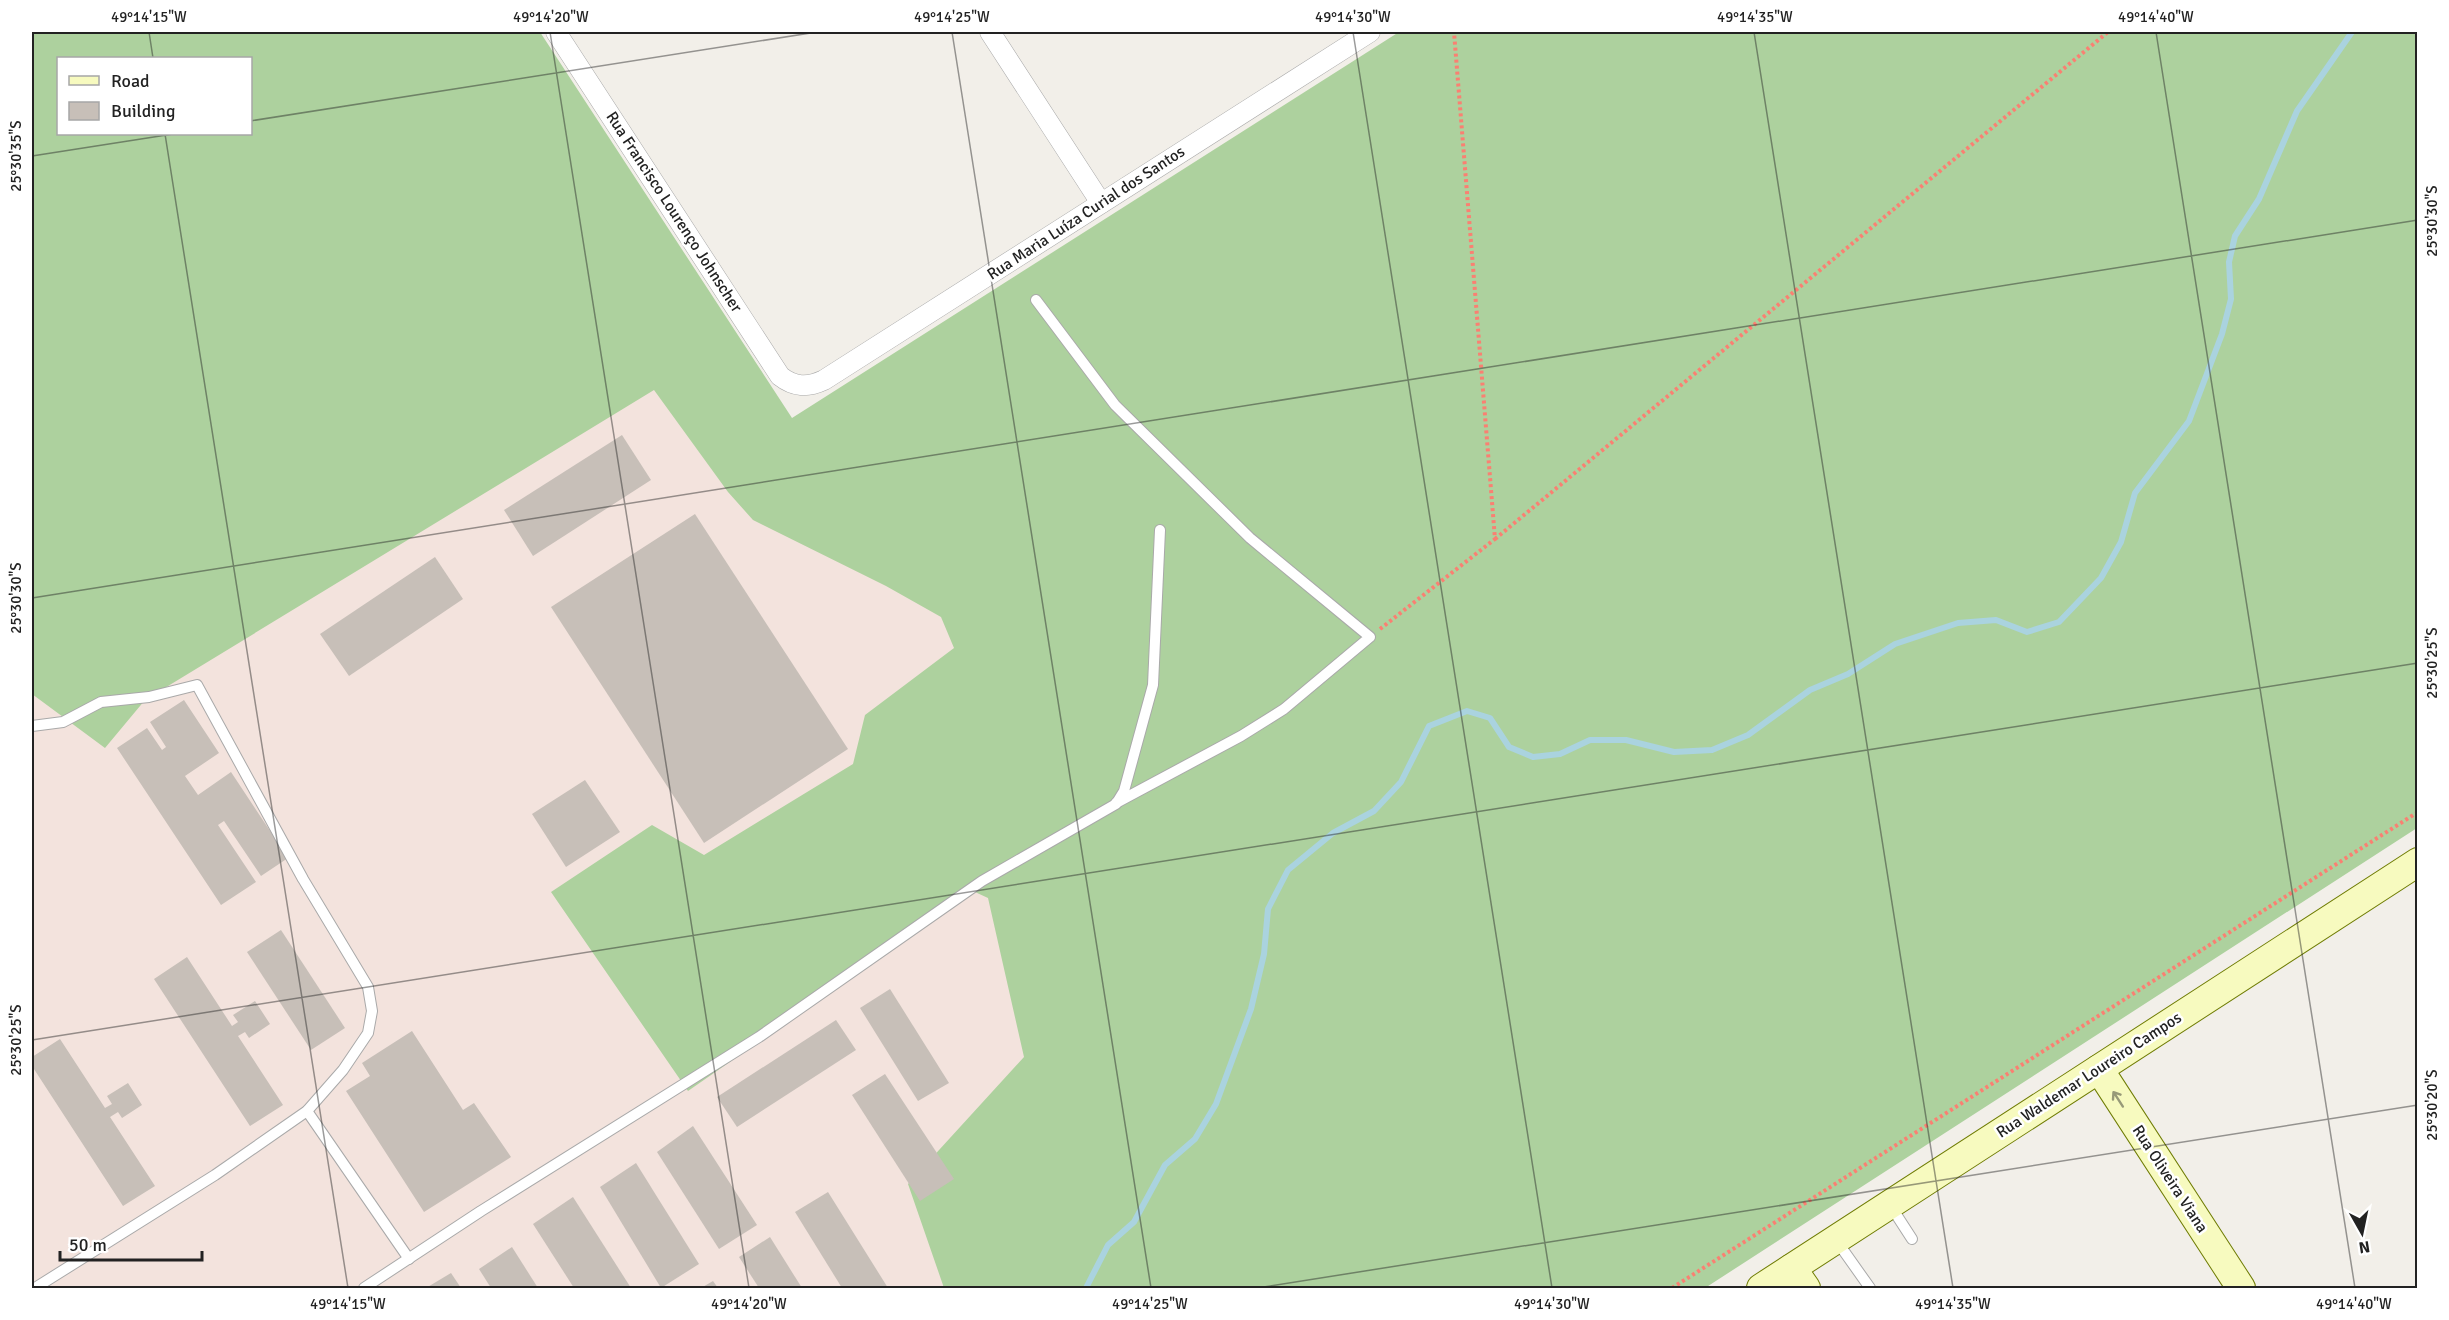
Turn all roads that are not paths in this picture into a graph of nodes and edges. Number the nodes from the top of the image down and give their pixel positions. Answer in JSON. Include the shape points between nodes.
{"nodes":[{"id":1,"x":556,"y":32,"type":"edge"},
{"id":2,"x":990,"y":32,"type":"edge"},
{"id":3,"x":1370,"y":32,"type":"edge"},
{"id":4,"x":1101,"y":203,"type":"junction"},
{"id":5,"x":1036,"y":300,"type":"dead end"},
{"id":6,"x":799,"y":386,"type":"joint"},
{"id":7,"x":1160,"y":530,"type":"dead end"},
{"id":8,"x":32,"y":726,"type":"edge"},
{"id":9,"x":1116,"y":804,"type":"junction"},
{"id":10,"x":2416,"y":868,"type":"edge"},
{"id":11,"x":2099,"y":1069,"type":"junction"},
{"id":12,"x":307,"y":1111,"type":"junction"},
{"id":13,"x":1890,"y":1205,"type":"junction"},
{"id":14,"x":1912,"y":1239,"type":"dead end"},
{"id":15,"x":1836,"y":1240,"type":"junction"},
{"id":16,"x":409,"y":1259,"type":"junction"},
{"id":17,"x":1799,"y":1278,"type":"edge"},
{"id":18,"x":1871,"y":1287,"type":"edge"},
{"id":19,"x":35,"y":1288,"type":"edge"},
{"id":20,"x":364,"y":1288,"type":"edge"},
{"id":21,"x":1761,"y":1288,"type":"edge"},
{"id":22,"x":2241,"y":1288,"type":"edge"}],
"edges":[{"from":1,"to":6,"type":"street","name":"Rua Francisco Lourenço Johnscher","via":[[780,376]]},
{"from":2,"to":4,"type":"street"},
{"from":3,"to":4,"type":"street","name":"Rua Maria Luíza Curial dos Santos"},
{"from":4,"to":6,"type":"street","name":"Rua Maria Luíza Curial dos Santos","via":[[824,381]]},
{"from":5,"to":9,"type":"lane","via":[[1115,405],[1250,538],[1370,637],[1284,709]]},
{"from":7,"to":9,"type":"lane","via":[[1153,685],[1124,791]]},
{"from":8,"to":12,"type":"lane","via":[[63,722],[101,702],[150,697],[197,685],[303,879],[368,987],[372,1011],[368,1034]]},
{"from":9,"to":16,"type":"lane","via":[[982,880],[759,1037]]},
{"from":10,"to":11,"type":"main road","name":"Rua Waldemar Loureiro Campos"},
{"from":11,"to":13,"type":"main road","name":"Rua Waldemar Loureiro Campos"},
{"from":22,"to":11,"type":"main road","name":"Rua Oliveira Viana","one_way":true},
{"from":12,"to":16,"type":"lane"},
{"from":12,"to":19,"type":"lane"},
{"from":13,"to":14,"type":"lane"},
{"from":13,"to":15,"type":"main road","name":"Rua Waldemar Loureiro Campos"},
{"from":15,"to":17,"type":"main road","name":"Rua Waldemar Loureiro Campos"},
{"from":15,"to":18,"type":"lane"},
{"from":16,"to":20,"type":"lane"},
{"from":17,"to":21,"type":"main road","name":"Rua Waldemar Loureiro Campos"}]}
